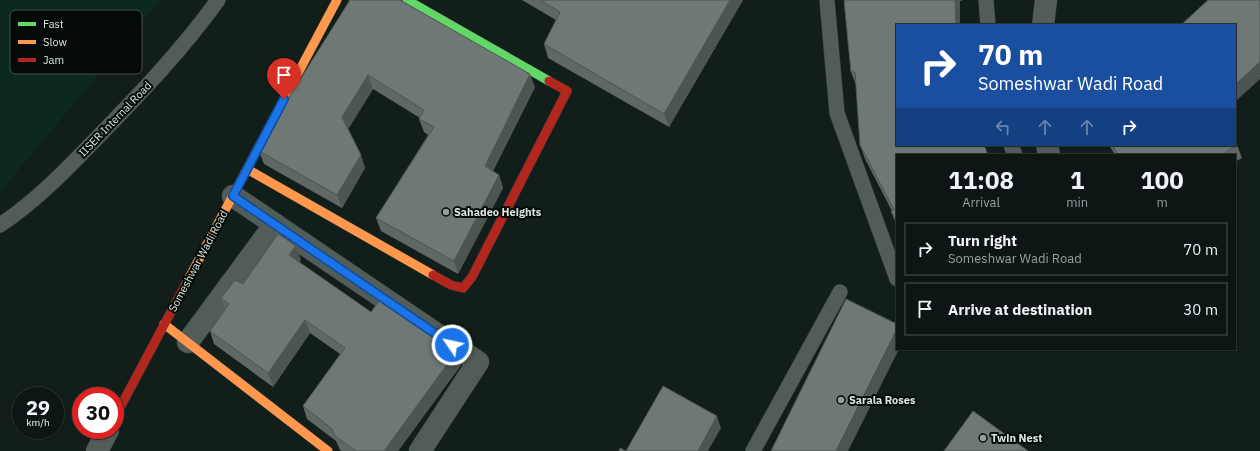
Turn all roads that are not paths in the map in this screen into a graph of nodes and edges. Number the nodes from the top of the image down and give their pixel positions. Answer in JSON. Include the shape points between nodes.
{"nodes":[{"id":1,"x":218,"y":0,"type":"edge"},
{"id":2,"x":337,"y":0,"type":"edge"},
{"id":3,"x":407,"y":0,"type":"edge"},
{"id":4,"x":827,"y":0,"type":"edge"},
{"id":5,"x":986,"y":0,"type":"edge"},
{"id":6,"x":1046,"y":0,"type":"edge"},
{"id":7,"x":988,"y":24,"type":"edge"},
{"id":8,"x":1043,"y":24,"type":"edge"},
{"id":9,"x":247,"y":169,"type":"junction"},
{"id":10,"x":233,"y":196,"type":"junction"},
{"id":11,"x":275,"y":224,"type":"junction"},
{"id":12,"x":0,"y":225,"type":"edge"},
{"id":13,"x":896,"y":276,"type":"edge"},
{"id":14,"x":840,"y":292,"type":"dead end"},
{"id":15,"x":164,"y":324,"type":"junction"},
{"id":16,"x":188,"y":342,"type":"junction"},
{"id":17,"x":124,"y":399,"type":"edge"},
{"id":18,"x":103,"y":439,"type":"edge"},
{"id":19,"x":97,"y":451,"type":"edge"},
{"id":20,"x":328,"y":451,"type":"edge"},
{"id":21,"x":420,"y":451,"type":"edge"},
{"id":22,"x":753,"y":451,"type":"edge"}],
"edges":[{"from":1,"to":12,"type":"lane","name":"IISER Internal Road","via":[[148,86],[64,171]]},
{"from":2,"to":9,"type":"street","name":"Someshwar Wadi Road"},
{"from":3,"to":9,"type":"street","via":[[567,91],[472,278],[463,288],[451,285]]},
{"from":4,"to":13,"type":"lane","via":[[837,113]]},
{"from":5,"to":7,"type":"lane"},
{"from":6,"to":8,"type":"street"},
{"from":9,"to":10,"type":"street","name":"Someshwar Wadi Road"},
{"from":10,"to":11,"type":"street"},
{"from":10,"to":15,"type":"street","name":"Someshwar Wadi Road"},
{"from":11,"to":16,"type":"street"},
{"from":11,"to":21,"type":"street","via":[[478,362]]},
{"from":14,"to":22,"type":"lane"},
{"from":15,"to":16,"type":"street"},
{"from":15,"to":17,"type":"street","name":"Someshwar Wadi Road"},
{"from":16,"to":20,"type":"street"},
{"from":18,"to":19,"type":"street"}]}
